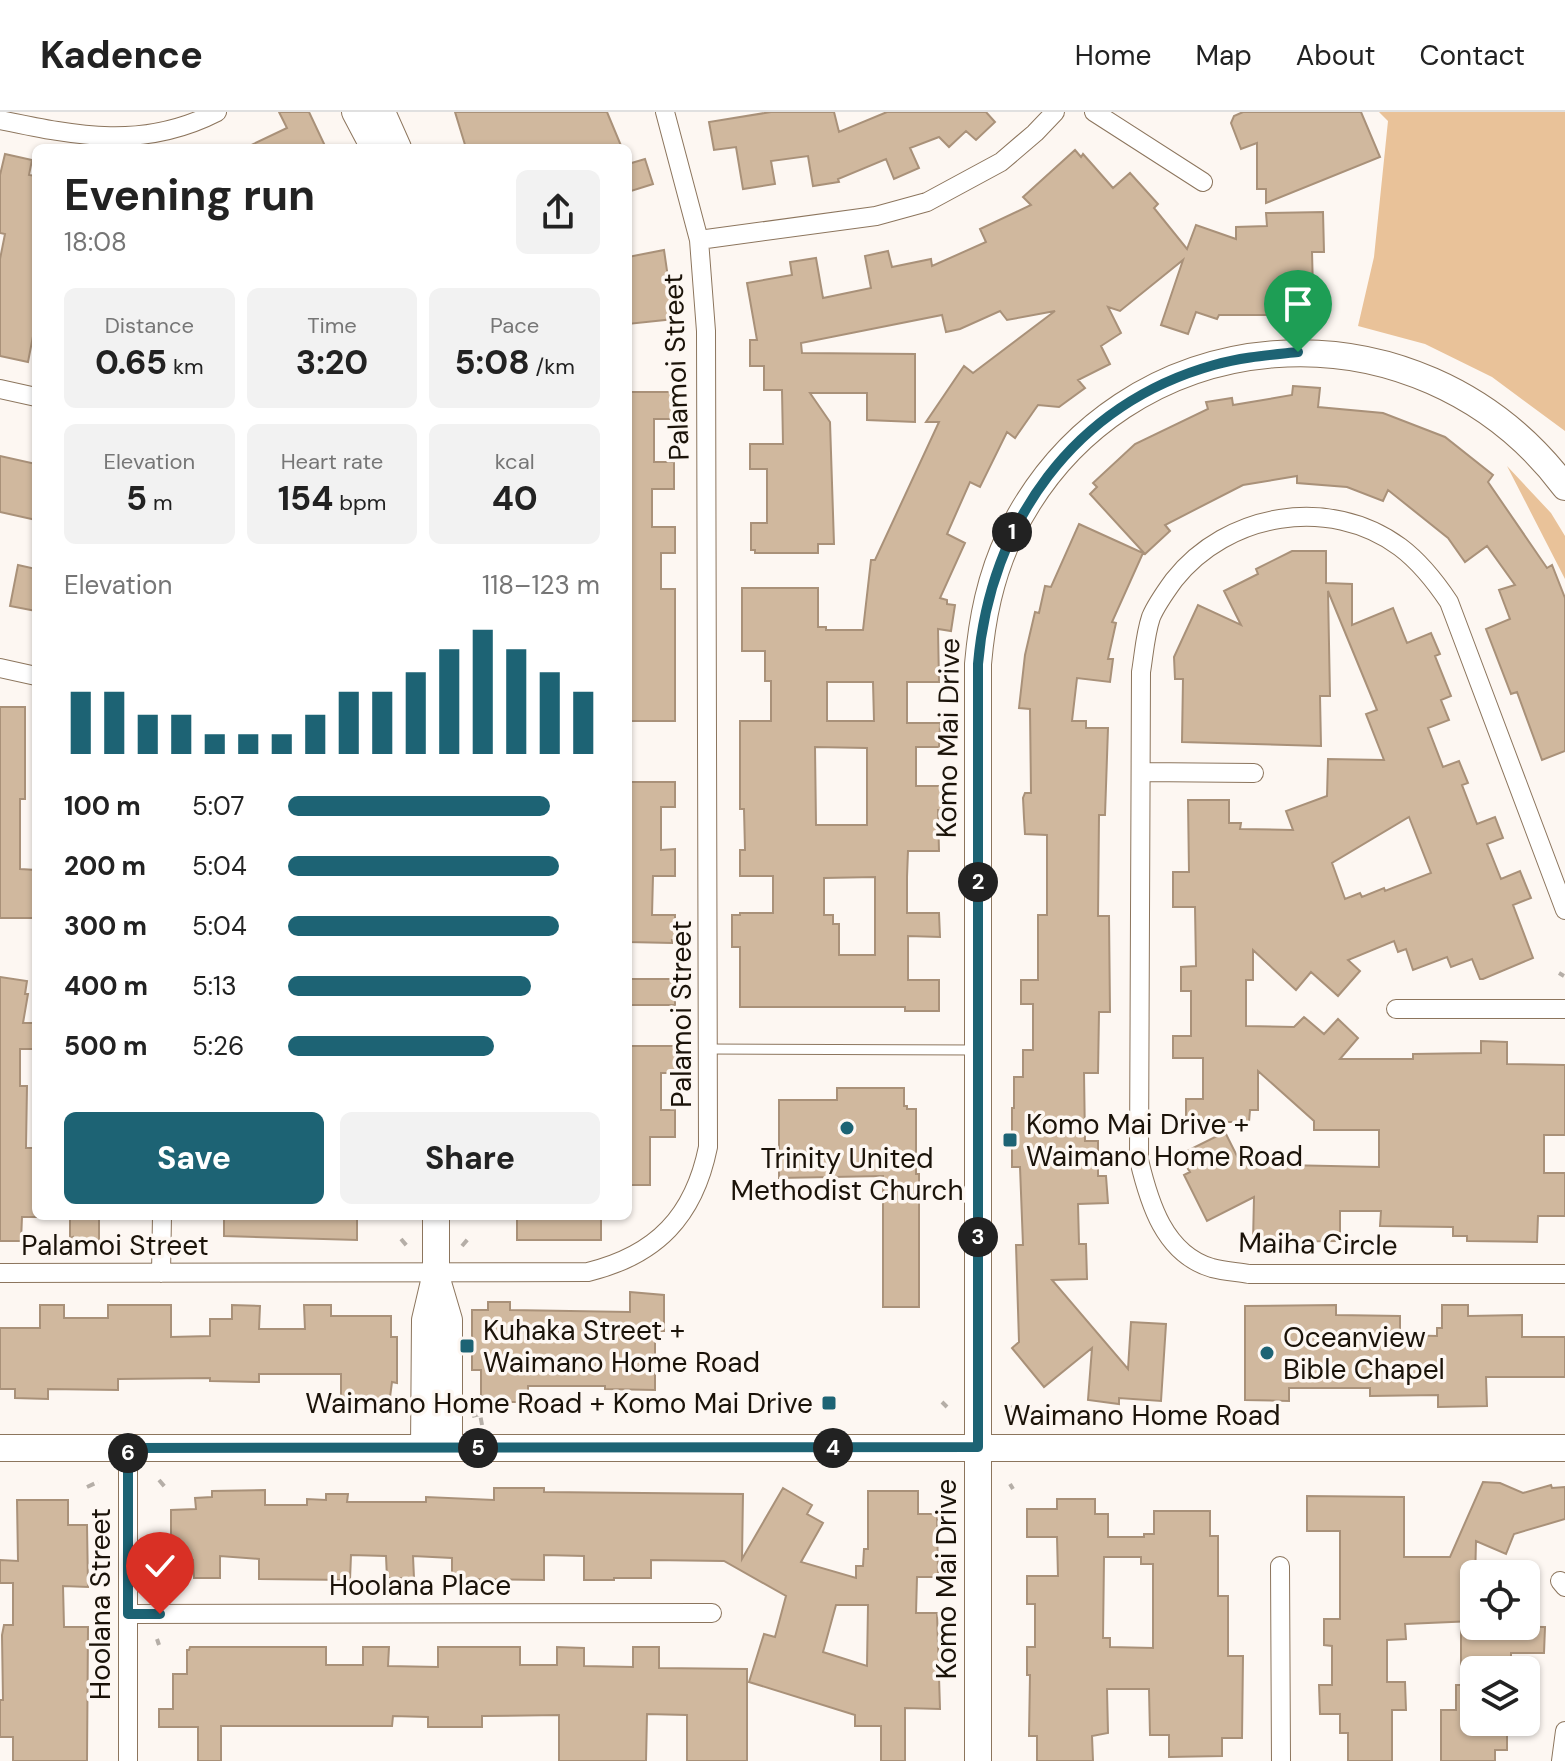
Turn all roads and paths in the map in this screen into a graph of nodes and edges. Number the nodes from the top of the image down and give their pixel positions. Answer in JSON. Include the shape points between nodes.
{"nodes":[{"id":1,"x":217,"y":112,"type":"edge"},
{"id":2,"x":355,"y":112,"type":"edge"},
{"id":3,"x":382,"y":112,"type":"edge"},
{"id":4,"x":665,"y":112,"type":"edge"},
{"id":5,"x":1055,"y":112,"type":"edge"},
{"id":6,"x":1094,"y":112,"type":"edge"},
{"id":7,"x":0,"y":120,"type":"edge"},
{"id":8,"x":142,"y":142,"type":"edge"},
{"id":9,"x":372,"y":144,"type":"edge"},
{"id":10,"x":396,"y":144,"type":"edge"},
{"id":11,"x":1203,"y":182,"type":"dead end"},
{"id":12,"x":699,"y":240,"type":"junction"},
{"id":13,"x":0,"y":389,"type":"edge"},
{"id":14,"x":32,"y":396,"type":"edge"},
{"id":15,"x":1565,"y":487,"type":"edge"},
{"id":16,"x":0,"y":668,"type":"edge"},
{"id":17,"x":32,"y":675,"type":"edge"},
{"id":18,"x":1141,"y":772,"type":"junction"},
{"id":19,"x":1254,"y":773,"type":"dead end"},
{"id":20,"x":1565,"y":910,"type":"edge"},
{"id":21,"x":1396,"y":1009,"type":"dead end"},
{"id":22,"x":1565,"y":1009,"type":"edge"},
{"id":23,"x":709,"y":1049,"type":"junction"},
{"id":24,"x":978,"y":1050,"type":"junction"},
{"id":25,"x":162,"y":1220,"type":"edge"},
{"id":26,"x":436,"y":1220,"type":"edge"},
{"id":27,"x":401,"y":1239,"type":"dead end"},
{"id":28,"x":468,"y":1239,"type":"dead end"},
{"id":29,"x":407,"y":1246,"type":"dead end"},
{"id":30,"x":462,"y":1246,"type":"dead end"},
{"id":31,"x":0,"y":1273,"type":"edge"},
{"id":32,"x":161,"y":1273,"type":"junction"},
{"id":33,"x":436,"y":1273,"type":"junction"},
{"id":34,"x":1565,"y":1274,"type":"edge"},
{"id":35,"x":942,"y":1402,"type":"dead end"},
{"id":36,"x":1014,"y":1406,"type":"dead end"},
{"id":37,"x":947,"y":1407,"type":"dead end"},
{"id":38,"x":1009,"y":1410,"type":"dead end"},
{"id":39,"x":466,"y":1417,"type":"dead end"},
{"id":40,"x":482,"y":1425,"type":"dead end"},
{"id":41,"x":978,"y":1447,"type":"junction"},
{"id":42,"x":0,"y":1448,"type":"edge"},
{"id":43,"x":128,"y":1448,"type":"junction"},
{"id":44,"x":437,"y":1448,"type":"junction"},
{"id":45,"x":1565,"y":1448,"type":"edge"},
{"id":46,"x":946,"y":1479,"type":"dead end"},
{"id":47,"x":159,"y":1480,"type":"dead end"},
{"id":48,"x":98,"y":1482,"type":"dead end"},
{"id":49,"x":940,"y":1486,"type":"dead end"},
{"id":50,"x":87,"y":1487,"type":"dead end"},
{"id":51,"x":165,"y":1487,"type":"dead end"},
{"id":52,"x":1280,"y":1566,"type":"dead end"},
{"id":53,"x":160,"y":1579,"type":"dead end"},
{"id":54,"x":157,"y":1587,"type":"dead end"},
{"id":55,"x":712,"y":1613,"type":"dead end"},
{"id":56,"x":128,"y":1614,"type":"junction"},
{"id":57,"x":1565,"y":1731,"type":"edge"},
{"id":58,"x":128,"y":1761,"type":"edge"},
{"id":59,"x":978,"y":1761,"type":"edge"},
{"id":60,"x":1281,"y":1761,"type":"edge"},
{"id":61,"x":1561,"y":1761,"type":"edge"}],
"edges":[{"from":1,"to":8,"type":"street"},
{"from":2,"to":9,"type":"main road"},
{"from":3,"to":10,"type":"main road"},
{"from":4,"to":12,"type":"street","name":"Palamoi Street"},
{"from":5,"to":12,"type":"street","via":[[1001,162],[927,202],[876,216]]},
{"from":6,"to":11,"type":"street"},
{"from":7,"to":8,"type":"street"},
{"from":12,"to":23,"type":"street","name":"Palamoi Street","via":[[706,331]]},
{"from":13,"to":14,"type":"street"},
{"from":15,"to":24,"type":"main road","name":"Komo Mai Drive","via":[[1510,427],[1460,393],[1403,369],[1337,354],[1251,356],[1187,374],[1132,401],[1079,442],[1038,490],[1011,534],[981,626]]},
{"from":16,"to":17,"type":"street"},
{"from":18,"to":19,"type":"street"},
{"from":18,"to":20,"type":"street","name":"Maiha Circle","via":[[1146,641],[1152,615],[1186,566],[1238,529],[1265,521],[1301,516],[1342,521],[1399,546],[1449,602]]},
{"from":18,"to":34,"type":"street","name":"Maiha Circle","via":[[1139,1160],[1148,1199],[1174,1243],[1211,1268],[1249,1274]]},
{"from":21,"to":22,"type":"street"},
{"from":23,"to":24,"type":"lane"},
{"from":23,"to":33,"type":"street","name":"Palamoi Street","via":[[703,1171],[689,1204],[653,1243],[630,1258],[588,1272]]},
{"from":24,"to":41,"type":"main road","name":"Komo Mai Drive"},
{"from":25,"to":32,"type":"street"},
{"from":26,"to":33,"type":"main road"},
{"from":27,"to":29,"type":"path"},
{"from":28,"to":30,"type":"path"},
{"from":31,"to":32,"type":"street","name":"Palamoi Street"},
{"from":32,"to":33,"type":"street","name":"Palamoi Street"},
{"from":33,"to":44,"type":"main road","via":[[425,1320]]},
{"from":35,"to":37,"type":"path"},
{"from":36,"to":38,"type":"path"},
{"from":39,"to":40,"type":"path","via":[[480,1414]]},
{"from":41,"to":44,"type":"main road","name":"Waimano Home Road"},
{"from":41,"to":45,"type":"main road","name":"Waimano Home Road"},
{"from":41,"to":59,"type":"main road","name":"Komo Mai Drive"},
{"from":42,"to":43,"type":"main road","name":"Waimano Home Road"},
{"from":43,"to":44,"type":"main road","name":"Waimano Home Road"},
{"from":43,"to":56,"type":"street","name":"Hoolana Street"},
{"from":46,"to":49,"type":"path"},
{"from":47,"to":51,"type":"path"},
{"from":48,"to":50,"type":"path"},
{"from":52,"to":60,"type":"street"},
{"from":53,"to":54,"type":"path"},
{"from":55,"to":56,"type":"street","name":"Hoolana Place"},
{"from":56,"to":58,"type":"street","name":"Hoolana Street"},
{"from":57,"to":61,"type":"street"}]}
